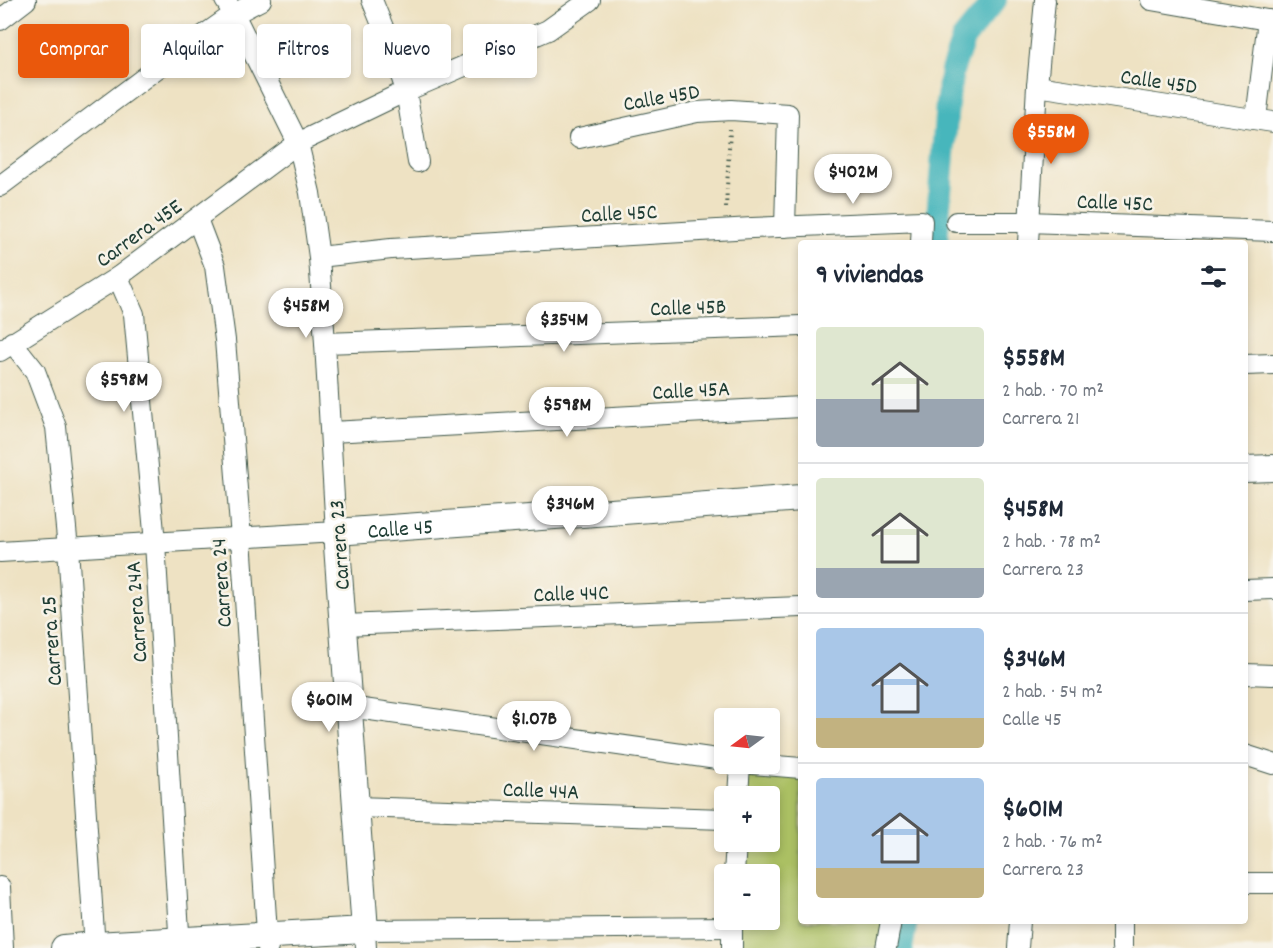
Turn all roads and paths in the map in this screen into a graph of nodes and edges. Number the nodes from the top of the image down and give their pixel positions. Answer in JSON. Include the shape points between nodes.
{"nodes":[{"id":1,"x":26,"y":0,"type":"edge"},
{"id":2,"x":261,"y":0,"type":"edge"},
{"id":3,"x":372,"y":0,"type":"edge"},
{"id":4,"x":590,"y":0,"type":"edge"},
{"id":5,"x":1045,"y":0,"type":"edge"},
{"id":6,"x":1151,"y":0,"type":"edge"},
{"id":7,"x":230,"y":7,"type":"edge"},
{"id":8,"x":0,"y":20,"type":"edge"},
{"id":9,"x":1270,"y":20,"type":"edge"},
{"id":10,"x":1037,"y":86,"type":"junction"},
{"id":11,"x":406,"y":91,"type":"junction"},
{"id":12,"x":731,"y":110,"type":"junction"},
{"id":13,"x":1265,"y":120,"type":"edge"},
{"id":14,"x":579,"y":138,"type":"dead end"},
{"id":15,"x":298,"y":143,"type":"junction"},
{"id":16,"x":418,"y":162,"type":"dead end"},
{"id":17,"x":0,"y":186,"type":"edge"},
{"id":18,"x":197,"y":219,"type":"junction"},
{"id":19,"x":956,"y":222,"type":"dead end"},
{"id":20,"x":1028,"y":222,"type":"junction"},
{"id":21,"x":785,"y":227,"type":"junction"},
{"id":22,"x":725,"y":230,"type":"junction"},
{"id":23,"x":1273,"y":231,"type":"edge"},
{"id":24,"x":921,"y":240,"type":"edge"},
{"id":25,"x":1028,"y":240,"type":"edge"},
{"id":26,"x":319,"y":257,"type":"junction"},
{"id":27,"x":118,"y":277,"type":"junction"},
{"id":28,"x":798,"y":326,"type":"edge"},
{"id":29,"x":325,"y":344,"type":"junction"},
{"id":30,"x":6,"y":347,"type":"edge"},
{"id":31,"x":1273,"y":364,"type":"edge"},
{"id":32,"x":1248,"y":365,"type":"edge"},
{"id":33,"x":798,"y":407,"type":"edge"},
{"id":34,"x":331,"y":432,"type":"junction"},
{"id":35,"x":1273,"y":468,"type":"edge"},
{"id":36,"x":1248,"y":469,"type":"edge"},
{"id":37,"x":798,"y":498,"type":"edge"},
{"id":38,"x":336,"y":532,"type":"junction"},
{"id":39,"x":241,"y":538,"type":"junction"},
{"id":40,"x":155,"y":543,"type":"junction"},
{"id":41,"x":68,"y":548,"type":"junction"},
{"id":42,"x":0,"y":552,"type":"edge"},
{"id":43,"x":1248,"y":590,"type":"edge"},
{"id":44,"x":1273,"y":590,"type":"edge"},
{"id":45,"x":798,"y":607,"type":"edge"},
{"id":46,"x":343,"y":625,"type":"junction"},
{"id":47,"x":1248,"y":674,"type":"edge"},
{"id":48,"x":1273,"y":675,"type":"edge"},
{"id":49,"x":349,"y":707,"type":"junction"},
{"id":50,"x":1248,"y":756,"type":"edge"},
{"id":51,"x":714,"y":759,"type":"edge"},
{"id":52,"x":1273,"y":764,"type":"edge"},
{"id":53,"x":780,"y":766,"type":"edge"},
{"id":54,"x":798,"y":768,"type":"edge"},
{"id":55,"x":356,"y":807,"type":"junction"},
{"id":56,"x":714,"y":819,"type":"edge"},
{"id":57,"x":1248,"y":883,"type":"edge"},
{"id":58,"x":1273,"y":883,"type":"edge"},
{"id":59,"x":0,"y":887,"type":"edge"},
{"id":60,"x":714,"y":924,"type":"edge"},
{"id":61,"x":890,"y":924,"type":"edge"},
{"id":62,"x":1020,"y":924,"type":"edge"},
{"id":63,"x":1122,"y":924,"type":"edge"},
{"id":64,"x":732,"y":930,"type":"edge"},
{"id":65,"x":366,"y":939,"type":"edge"},
{"id":66,"x":267,"y":941,"type":"edge"},
{"id":67,"x":180,"y":944,"type":"edge"},
{"id":68,"x":95,"y":946,"type":"edge"},
{"id":69,"x":3,"y":948,"type":"edge"},
{"id":70,"x":64,"y":948,"type":"edge"},
{"id":71,"x":732,"y":948,"type":"edge"},
{"id":72,"x":886,"y":948,"type":"edge"},
{"id":73,"x":1018,"y":948,"type":"edge"},
{"id":74,"x":1122,"y":948,"type":"edge"}],
"edges":[{"from":1,"to":8,"type":"street"},
{"from":2,"to":7,"type":"street"},
{"from":3,"to":11,"type":"street"},
{"from":4,"to":11,"type":"street","name":"Carrera 45E","via":[[548,30]]},
{"from":5,"to":10,"type":"street"},
{"from":6,"to":9,"type":"street"},
{"from":7,"to":15,"type":"street","name":"Carrera 23"},
{"from":7,"to":17,"type":"street","via":[[156,69]]},
{"from":9,"to":13,"type":"street"},
{"from":10,"to":13,"type":"street","name":"Calle 45D"},
{"from":10,"to":20,"type":"street"},
{"from":11,"to":15,"type":"street","name":"Carrera 45E"},
{"from":11,"to":16,"type":"street"},
{"from":12,"to":14,"type":"street","name":"Calle 45D","via":[[697,112]]},
{"from":12,"to":21,"type":"street","name":"Calle 45D","via":[[788,114]]},
{"from":12,"to":22,"type":"path"},
{"from":15,"to":18,"type":"street","name":"Carrera 45E"},
{"from":15,"to":26,"type":"street","name":"Carrera 23"},
{"from":18,"to":27,"type":"street","name":"Carrera 45E"},
{"from":18,"to":39,"type":"street","name":"Carrera 24","via":[[215,266]]},
{"from":19,"to":20,"type":"street","name":"Calle 45C"},
{"from":20,"to":23,"type":"street","name":"Calle 45C"},
{"from":20,"to":25,"type":"street"},
{"from":21,"to":22,"type":"street","name":"Calle 45C"},
{"from":21,"to":24,"type":"street","name":"Calle 45C","via":[[922,221]]},
{"from":22,"to":26,"type":"street","name":"Calle 45C","via":[[392,249]]},
{"from":26,"to":29,"type":"street","name":"Carrera 23"},
{"from":27,"to":30,"type":"street","name":"Carrera 45E"},
{"from":27,"to":40,"type":"street","name":"Carrera 24A","via":[[134,314]]},
{"from":28,"to":29,"type":"street","name":"Calle 45B"},
{"from":29,"to":34,"type":"street","name":"Carrera 23"},
{"from":30,"to":41,"type":"street","name":"Carrera 25","via":[[35,370],[56,427]]},
{"from":31,"to":32,"type":"street"},
{"from":33,"to":34,"type":"street","name":"Calle 45A"},
{"from":34,"to":38,"type":"street","name":"Carrera 23"},
{"from":35,"to":36,"type":"street"},
{"from":37,"to":38,"type":"street","name":"Calle 45"},
{"from":38,"to":39,"type":"street","name":"Calle 45"},
{"from":38,"to":46,"type":"street","name":"Carrera 23"},
{"from":39,"to":40,"type":"street","name":"Calle 45"},
{"from":39,"to":66,"type":"street","name":"Carrera 24"},
{"from":40,"to":41,"type":"street","name":"Calle 45"},
{"from":40,"to":67,"type":"street","name":"Carrera 24A"},
{"from":41,"to":42,"type":"street","name":"Calle 45"},
{"from":41,"to":68,"type":"street","name":"Carrera 25"},
{"from":43,"to":44,"type":"street"},
{"from":45,"to":46,"type":"street","name":"Calle 44C"},
{"from":46,"to":49,"type":"street","name":"Carrera 23"},
{"from":47,"to":48,"type":"street"},
{"from":49,"to":51,"type":"street"},
{"from":49,"to":55,"type":"street","name":"Carrera 23"},
{"from":50,"to":52,"type":"street"},
{"from":53,"to":54,"type":"street"},
{"from":55,"to":56,"type":"street","name":"Calle 44A"},
{"from":55,"to":65,"type":"street","name":"Carrera 23"},
{"from":57,"to":58,"type":"street"},
{"from":59,"to":69,"type":"street"},
{"from":60,"to":65,"type":"street"},
{"from":61,"to":72,"type":"street"},
{"from":62,"to":73,"type":"street"},
{"from":63,"to":74,"type":"street"},
{"from":64,"to":71,"type":"street"},
{"from":65,"to":66,"type":"street"},
{"from":66,"to":67,"type":"street"},
{"from":67,"to":68,"type":"street"},
{"from":68,"to":70,"type":"street"}]}
